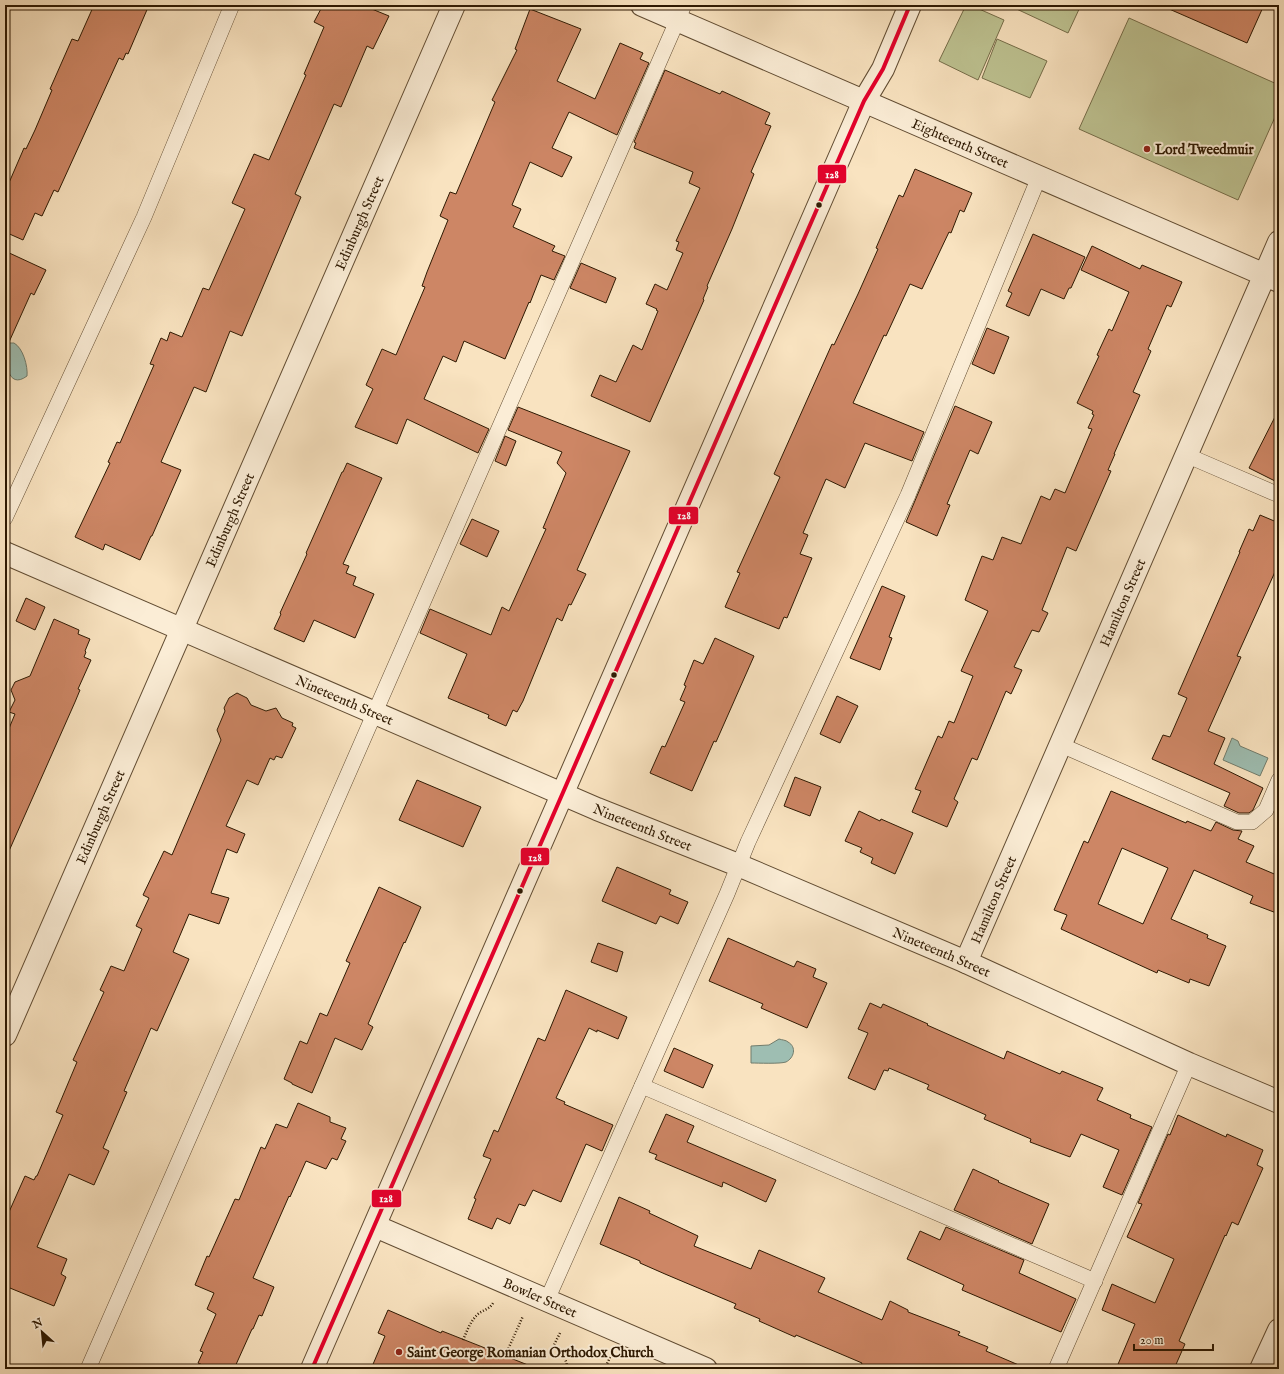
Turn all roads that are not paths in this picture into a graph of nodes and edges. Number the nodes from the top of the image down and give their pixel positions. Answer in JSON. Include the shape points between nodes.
{"nodes":[{"id":1,"x":232,"y":5,"type":"edge"},
{"id":2,"x":454,"y":5,"type":"edge"},
{"id":3,"x":642,"y":5,"type":"edge"},
{"id":4,"x":910,"y":5,"type":"edge"},
{"id":5,"x":680,"y":12,"type":"edge"},
{"id":6,"x":864,"y":101,"type":"junction"},
{"id":7,"x":1039,"y":177,"type":"junction"},
{"id":8,"x":1279,"y":242,"type":"edge"},
{"id":9,"x":1272,"y":278,"type":"edge"},
{"id":10,"x":1186,"y":455,"type":"junction"},
{"id":11,"x":1279,"y":495,"type":"edge"},
{"id":12,"x":5,"y":518,"type":"edge"},
{"id":13,"x":5,"y":553,"type":"edge"},
{"id":14,"x":182,"y":629,"type":"junction"},
{"id":15,"x":374,"y":713,"type":"junction"},
{"id":16,"x":1061,"y":745,"type":"junction"},
{"id":17,"x":1279,"y":780,"type":"edge"},
{"id":18,"x":562,"y":794,"type":"junction"},
{"id":19,"x":738,"y":865,"type":"junction"},
{"id":20,"x":966,"y":962,"type":"junction"},
{"id":21,"x":5,"y":1035,"type":"edge"},
{"id":22,"x":1189,"y":1064,"type":"junction"},
{"id":23,"x":642,"y":1086,"type":"junction"},
{"id":24,"x":1279,"y":1102,"type":"edge"},
{"id":25,"x":375,"y":1226,"type":"junction"},
{"id":26,"x":1094,"y":1281,"type":"junction"},
{"id":27,"x":547,"y":1300,"type":"junction"},
{"id":28,"x":1279,"y":1330,"type":"edge"},
{"id":29,"x":88,"y":1369,"type":"edge"},
{"id":30,"x":312,"y":1369,"type":"edge"},
{"id":31,"x":706,"y":1369,"type":"edge"},
{"id":32,"x":1056,"y":1369,"type":"edge"},
{"id":33,"x":1261,"y":1369,"type":"edge"}],
"edges":[{"from":1,"to":12,"type":"lane","via":[[144,217]]},
{"from":2,"to":14,"type":"street","name":"Edinburgh Street"},
{"from":3,"to":5,"type":"street","name":"Eighteenth Street"},
{"from":4,"to":6,"type":"street","via":[[882,69]]},
{"from":5,"to":6,"type":"street","name":"Eighteenth Street"},
{"from":5,"to":15,"type":"lane"},
{"from":6,"to":7,"type":"street","name":"Eighteenth Street"},
{"from":6,"to":18,"type":"street"},
{"from":7,"to":9,"type":"street","name":"Eighteenth Street"},
{"from":7,"to":19,"type":"lane","via":[[908,495]]},
{"from":8,"to":9,"type":"street","name":"Hamilton Street"},
{"from":9,"to":10,"type":"street","name":"Hamilton Street"},
{"from":10,"to":11,"type":"lane"},
{"from":10,"to":16,"type":"street","name":"Hamilton Street"},
{"from":13,"to":14,"type":"street","name":"Nineteenth Street"},
{"from":14,"to":15,"type":"street","name":"Nineteenth Street"},
{"from":14,"to":21,"type":"street","name":"Edinburgh Street"},
{"from":15,"to":18,"type":"street","name":"Nineteenth Street"},
{"from":15,"to":29,"type":"lane"},
{"from":16,"to":17,"type":"lane","via":[[1237,822],[1252,822],[1266,810]]},
{"from":16,"to":20,"type":"street","name":"Hamilton Street"},
{"from":18,"to":19,"type":"street","name":"Nineteenth Street"},
{"from":18,"to":25,"type":"street"},
{"from":19,"to":20,"type":"street","name":"Nineteenth Street"},
{"from":19,"to":23,"type":"lane"},
{"from":20,"to":22,"type":"street","name":"Nineteenth Street"},
{"from":22,"to":24,"type":"street","name":"Nineteenth Street"},
{"from":22,"to":26,"type":"lane"},
{"from":23,"to":26,"type":"lane"},
{"from":23,"to":27,"type":"lane"},
{"from":25,"to":27,"type":"street","name":"Bowler Street"},
{"from":25,"to":30,"type":"street"},
{"from":26,"to":32,"type":"lane"},
{"from":27,"to":31,"type":"street","name":"Bowler Street"},
{"from":28,"to":33,"type":"street"}]}
